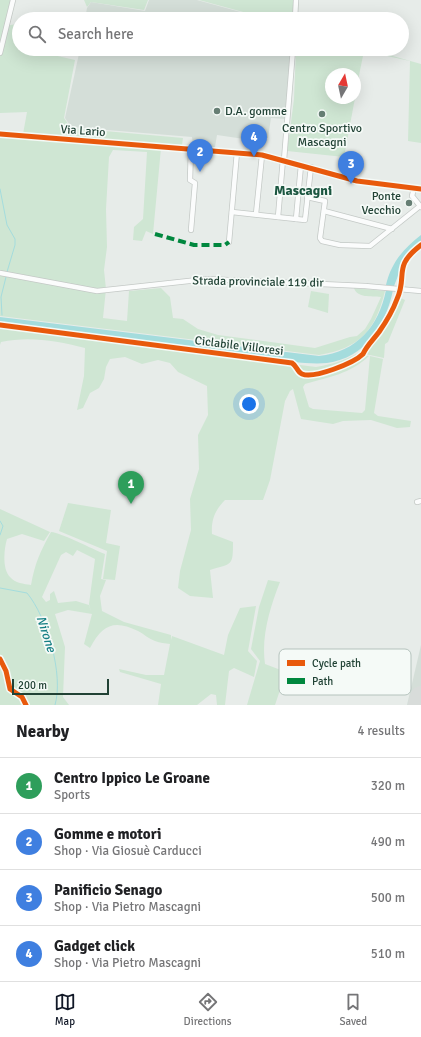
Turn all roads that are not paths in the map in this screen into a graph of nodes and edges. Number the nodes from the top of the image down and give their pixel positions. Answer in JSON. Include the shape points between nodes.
{"nodes":[{"id":1,"x":13,"y":0,"type":"edge"},
{"id":2,"x":296,"y":0,"type":"edge"},
{"id":3,"x":295,"y":12,"type":"edge"},
{"id":4,"x":0,"y":53,"type":"edge"},
{"id":5,"x":292,"y":56,"type":"edge"},
{"id":6,"x":0,"y":134,"type":"edge"},
{"id":7,"x":191,"y":148,"type":"junction"},
{"id":8,"x":237,"y":152,"type":"junction"},
{"id":9,"x":262,"y":155,"type":"junction"},
{"id":10,"x":283,"y":160,"type":"junction"},
{"id":11,"x":301,"y":164,"type":"junction"},
{"id":12,"x":311,"y":167,"type":"junction"},
{"id":13,"x":414,"y":188,"type":"junction"},
{"id":14,"x":421,"y":189,"type":"edge"},
{"id":15,"x":307,"y":197,"type":"junction"},
{"id":16,"x":420,"y":207,"type":"edge"},
{"id":17,"x":324,"y":211,"type":"junction"},
{"id":18,"x":232,"y":212,"type":"junction"},
{"id":19,"x":256,"y":214,"type":"junction"},
{"id":20,"x":278,"y":216,"type":"junction"},
{"id":21,"x":296,"y":219,"type":"junction"},
{"id":22,"x":392,"y":229,"type":"junction"},
{"id":23,"x":191,"y":230,"type":"dead end"},
{"id":24,"x":229,"y":242,"type":"dead end"},
{"id":25,"x":1,"y":274,"type":"edge"},
{"id":26,"x":421,"y":291,"type":"edge"}],
"edges":[{"from":1,"to":4,"type":"street"},
{"from":2,"to":3,"type":"street"},
{"from":5,"to":10,"type":"street"},
{"from":6,"to":7,"type":"street","name":"Via Lario"},
{"from":7,"to":8,"type":"street","name":"Via Lario"},
{"from":7,"to":23,"type":"street","via":[[190,180],[195,183]]},
{"from":8,"to":9,"type":"street","name":"Via Lario"},
{"from":8,"to":18,"type":"street"},
{"from":9,"to":10,"type":"street","name":"Via Lario"},
{"from":9,"to":19,"type":"street"},
{"from":10,"to":11,"type":"street","name":"Via Lario"},
{"from":10,"to":20,"type":"street"},
{"from":11,"to":12,"type":"street","name":"Via Lario"},
{"from":11,"to":21,"type":"street"},
{"from":12,"to":13,"type":"street","name":"Via Lario","via":[[357,181]]},
{"from":12,"to":15,"type":"street"},
{"from":13,"to":14,"type":"street","name":"Via Lario"},
{"from":13,"to":16,"type":"street","via":[[412,196]]},
{"from":15,"to":17,"type":"street","via":[[325,201]]},
{"from":15,"to":21,"type":"street","via":[[305,220]]},
{"from":16,"to":22,"type":"street"},
{"from":17,"to":22,"type":"street"},
{"from":17,"to":22,"type":"street","via":[[321,239],[340,245],[370,246]]},
{"from":18,"to":19,"type":"street"},
{"from":18,"to":24,"type":"street"},
{"from":19,"to":20,"type":"street"},
{"from":20,"to":21,"type":"street"},
{"from":25,"to":26,"type":"street","name":"Strada provinciale 119 dir","via":[[102,291],[207,279]]}]}
